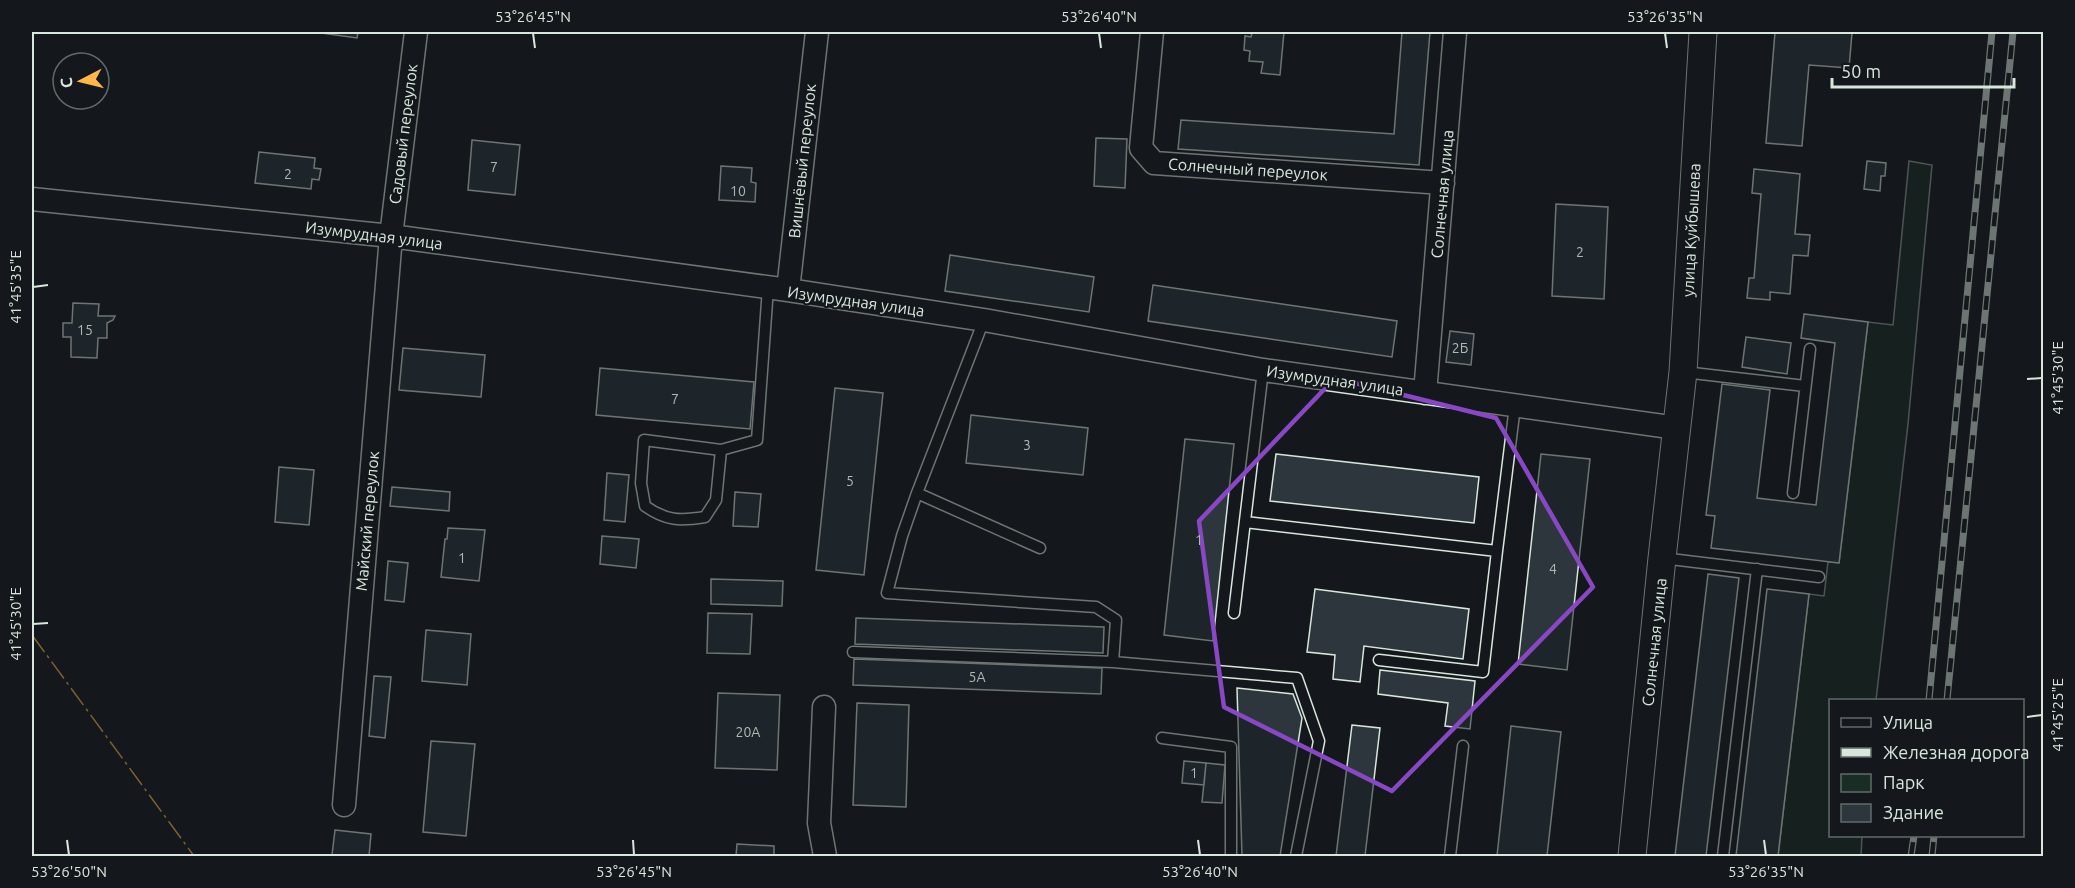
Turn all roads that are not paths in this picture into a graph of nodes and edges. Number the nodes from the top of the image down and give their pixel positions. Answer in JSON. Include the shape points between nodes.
{"nodes":[{"id":1,"x":416,"y":32,"type":"edge"},
{"id":2,"x":817,"y":32,"type":"edge"},
{"id":3,"x":1152,"y":32,"type":"edge"},
{"id":4,"x":1455,"y":32,"type":"edge"},
{"id":5,"x":1703,"y":32,"type":"edge"},
{"id":6,"x":1443,"y":183,"type":"junction"},
{"id":7,"x":32,"y":199,"type":"edge"},
{"id":8,"x":391,"y":236,"type":"junction"},
{"id":9,"x":778,"y":289,"type":"junction"},
{"id":10,"x":984,"y":320,"type":"junction"},
{"id":11,"x":1810,"y":349,"type":"dead end"},
{"id":12,"x":1263,"y":370,"type":"junction"},
{"id":13,"x":1683,"y":372,"type":"junction"},
{"id":14,"x":1805,"y":386,"type":"junction"},
{"id":15,"x":1425,"y":393,"type":"junction"},
{"id":16,"x":1515,"y":406,"type":"junction"},
{"id":17,"x":1677,"y":428,"type":"junction"},
{"id":18,"x":721,"y":450,"type":"junction"},
{"id":19,"x":917,"y":493,"type":"junction"},
{"id":20,"x":1793,"y":493,"type":"dead end"},
{"id":21,"x":1245,"y":522,"type":"junction"},
{"id":22,"x":1040,"y":548,"type":"dead end"},
{"id":23,"x":1497,"y":551,"type":"junction"},
{"id":24,"x":1662,"y":558,"type":"junction"},
{"id":25,"x":1757,"y":569,"type":"junction"},
{"id":26,"x":1819,"y":577,"type":"dead end"},
{"id":27,"x":1234,"y":613,"type":"dead end"},
{"id":28,"x":853,"y":652,"type":"dead end"},
{"id":29,"x":1379,"y":660,"type":"dead end"},
{"id":30,"x":1113,"y":662,"type":"junction"},
{"id":31,"x":824,"y":707,"type":"dead end"},
{"id":32,"x":1162,"y":738,"type":"dead end"},
{"id":33,"x":1463,"y":746,"type":"dead end"},
{"id":34,"x":344,"y":805,"type":"dead end"},
{"id":35,"x":825,"y":856,"type":"edge"},
{"id":36,"x":1231,"y":856,"type":"edge"},
{"id":37,"x":1296,"y":856,"type":"edge"},
{"id":38,"x":1450,"y":856,"type":"edge"},
{"id":39,"x":1632,"y":856,"type":"edge"},
{"id":40,"x":1723,"y":856,"type":"edge"}],
"edges":[{"from":1,"to":8,"type":"street","name":"Садовый переулок"},
{"from":2,"to":9,"type":"street","name":"Вишнёвый переулок"},
{"from":3,"to":6,"type":"street","name":"Солнечный переулок","via":[[1141,148],[1154,163]]},
{"from":4,"to":6,"type":"street","name":"Солнечная улица"},
{"from":5,"to":13,"type":"street","name":"улица Куйбышева"},
{"from":6,"to":15,"type":"street","name":"Солнечная улица"},
{"from":7,"to":8,"type":"street","name":"Изумрудная улица"},
{"from":8,"to":9,"type":"street","name":"Изумрудная улица"},
{"from":8,"to":34,"type":"street","name":"Майский переулок"},
{"from":9,"to":10,"type":"street","name":"Изумрудная улица"},
{"from":9,"to":18,"type":"lane","via":[[757,440]]},
{"from":10,"to":12,"type":"street","name":"Изумрудная улица"},
{"from":10,"to":19,"type":"lane"},
{"from":11,"to":14,"type":"lane"},
{"from":12,"to":15,"type":"street","name":"Изумрудная улица"},
{"from":12,"to":21,"type":"lane"},
{"from":13,"to":14,"type":"lane"},
{"from":13,"to":17,"type":"street","name":"улица Куйбышева"},
{"from":14,"to":20,"type":"lane"},
{"from":15,"to":16,"type":"street","name":"Изумрудная улица"},
{"from":16,"to":17,"type":"street","name":"Изумрудная улица"},
{"from":16,"to":23,"type":"lane"},
{"from":17,"to":24,"type":"street","name":"Солнечная улица"},
{"from":18,"to":18,"type":"lane","via":[[644,440],[640,483],[645,506],[681,521],[705,517],[716,500]]},
{"from":19,"to":22,"type":"lane"},
{"from":19,"to":30,"type":"lane","via":[[887,593],[1096,607],[1116,620]]},
{"from":21,"to":23,"type":"lane"},
{"from":21,"to":27,"type":"lane"},
{"from":23,"to":29,"type":"lane","via":[[1483,672]]},
{"from":24,"to":25,"type":"lane"},
{"from":24,"to":39,"type":"street","name":"Солнечная улица"},
{"from":25,"to":26,"type":"lane"},
{"from":25,"to":40,"type":"lane"},
{"from":28,"to":30,"type":"lane"},
{"from":30,"to":37,"type":"lane","via":[[1297,678],[1319,741]]},
{"from":31,"to":35,"type":"street","via":[[819,823]]},
{"from":32,"to":36,"type":"lane","via":[[1231,747]]},
{"from":33,"to":38,"type":"lane"}]}
